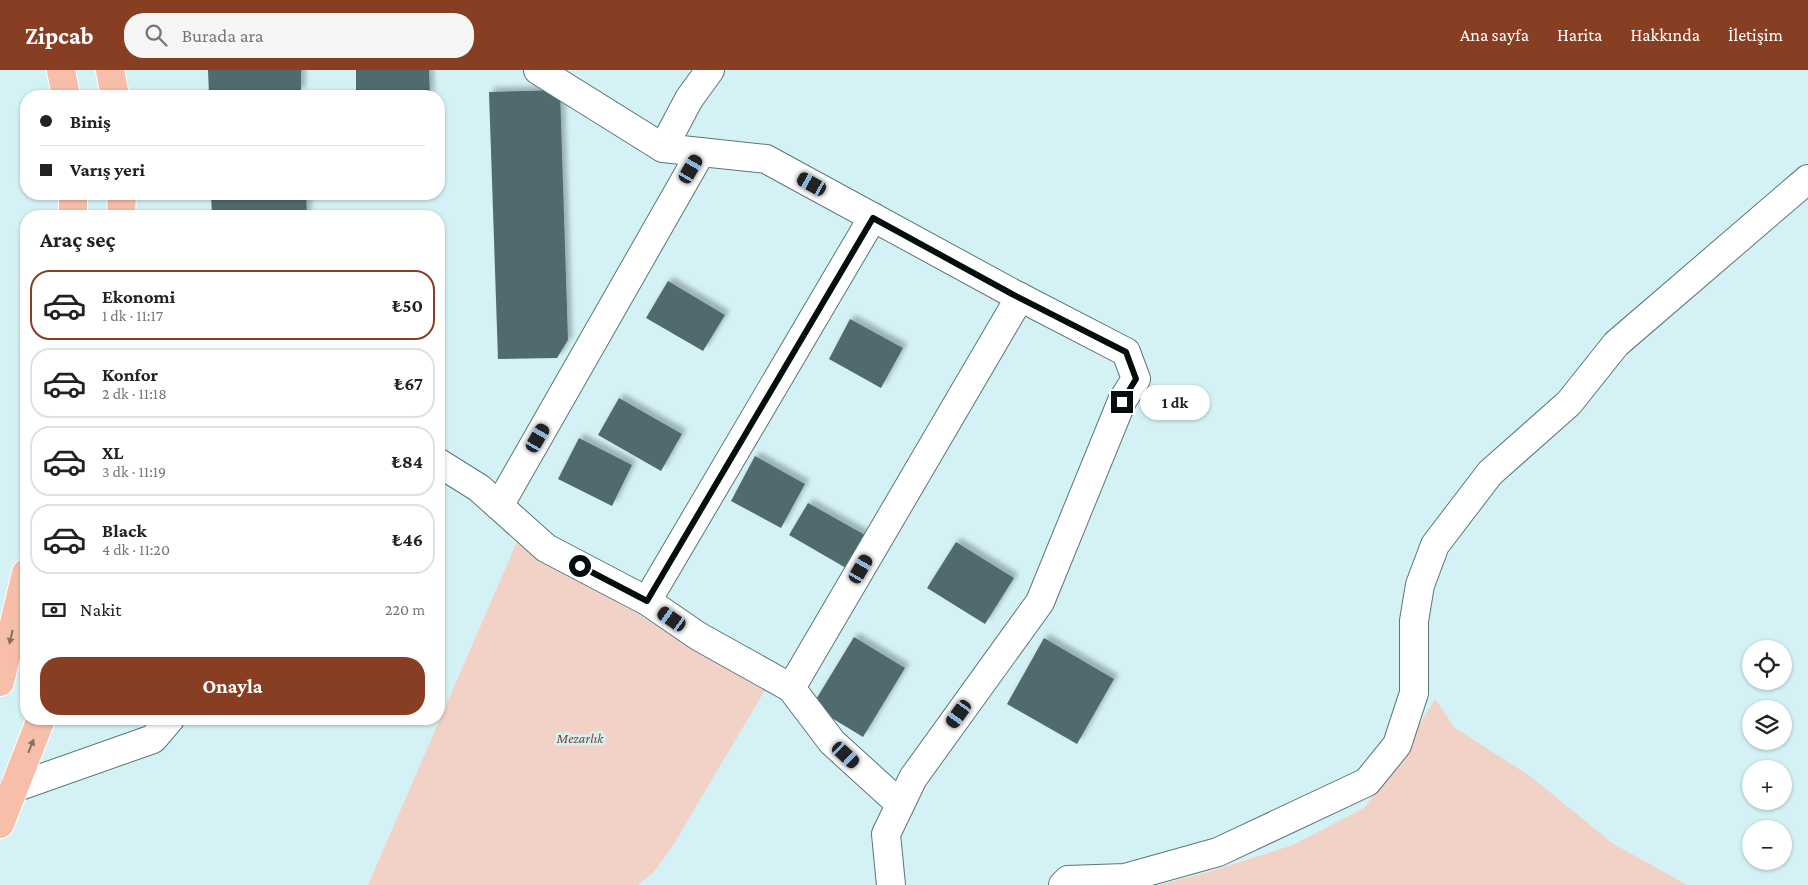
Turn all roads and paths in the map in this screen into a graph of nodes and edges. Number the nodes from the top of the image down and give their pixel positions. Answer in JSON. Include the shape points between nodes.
{"nodes":[{"id":1,"x":61,"y":70,"type":"edge"},
{"id":2,"x":110,"y":70,"type":"edge"},
{"id":3,"x":538,"y":70,"type":"edge"},
{"id":4,"x":710,"y":70,"type":"edge"},
{"id":5,"x":65,"y":90,"type":"edge"},
{"id":6,"x":114,"y":90,"type":"edge"},
{"id":7,"x":663,"y":148,"type":"junction"},
{"id":8,"x":701,"y":152,"type":"junction"},
{"id":9,"x":1808,"y":179,"type":"edge"},
{"id":10,"x":873,"y":218,"type":"junction"},
{"id":11,"x":1020,"y":298,"type":"junction"},
{"id":12,"x":445,"y":467,"type":"edge"},
{"id":13,"x":499,"y":506,"type":"junction"},
{"id":14,"x":20,"y":598,"type":"edge"},
{"id":15,"x":647,"y":601,"type":"junction"},
{"id":16,"x":0,"y":682,"type":"edge"},
{"id":17,"x":791,"y":688,"type":"junction"},
{"id":18,"x":39,"y":725,"type":"edge"},
{"id":19,"x":165,"y":725,"type":"edge"},
{"id":20,"x":14,"y":788,"type":"junction"},
{"id":21,"x":900,"y":804,"type":"junction"},
{"id":22,"x":0,"y":824,"type":"edge"},
{"id":23,"x":891,"y":885,"type":"edge"},
{"id":24,"x":1063,"y":885,"type":"edge"}],
"edges":[{"from":1,"to":5,"type":"main road"},
{"from":2,"to":6,"type":"main road"},
{"from":3,"to":7,"type":"street"},
{"from":4,"to":7,"type":"street"},
{"from":7,"to":8,"type":"street"},
{"from":8,"to":10,"type":"street","via":[[766,159]]},
{"from":8,"to":13,"type":"street"},
{"from":9,"to":24,"type":"street","via":[[1616,344],[1569,403],[1490,473],[1435,545],[1420,585],[1414,621],[1414,693],[1397,746],[1366,782],[1218,852],[1125,878],[1068,880]]},
{"from":10,"to":11,"type":"street"},
{"from":10,"to":15,"type":"street"},
{"from":11,"to":17,"type":"street"},
{"from":11,"to":21,"type":"street","via":[[1126,352],[1136,379],[1122,402],[1040,602],[913,778]]},
{"from":12,"to":13,"type":"street","via":[[480,488]]},
{"from":13,"to":15,"type":"street","via":[[546,548]]},
{"from":14,"to":16,"type":"main road","one_way":true},
{"from":15,"to":17,"type":"street","via":[[698,636]]},
{"from":17,"to":21,"type":"street","via":[[832,742]]},
{"from":20,"to":18,"type":"main road","one_way":true},
{"from":19,"to":20,"type":"street","via":[[153,739]]},
{"from":20,"to":22,"type":"main road"},
{"from":21,"to":23,"type":"street","via":[[886,834]]}]}
